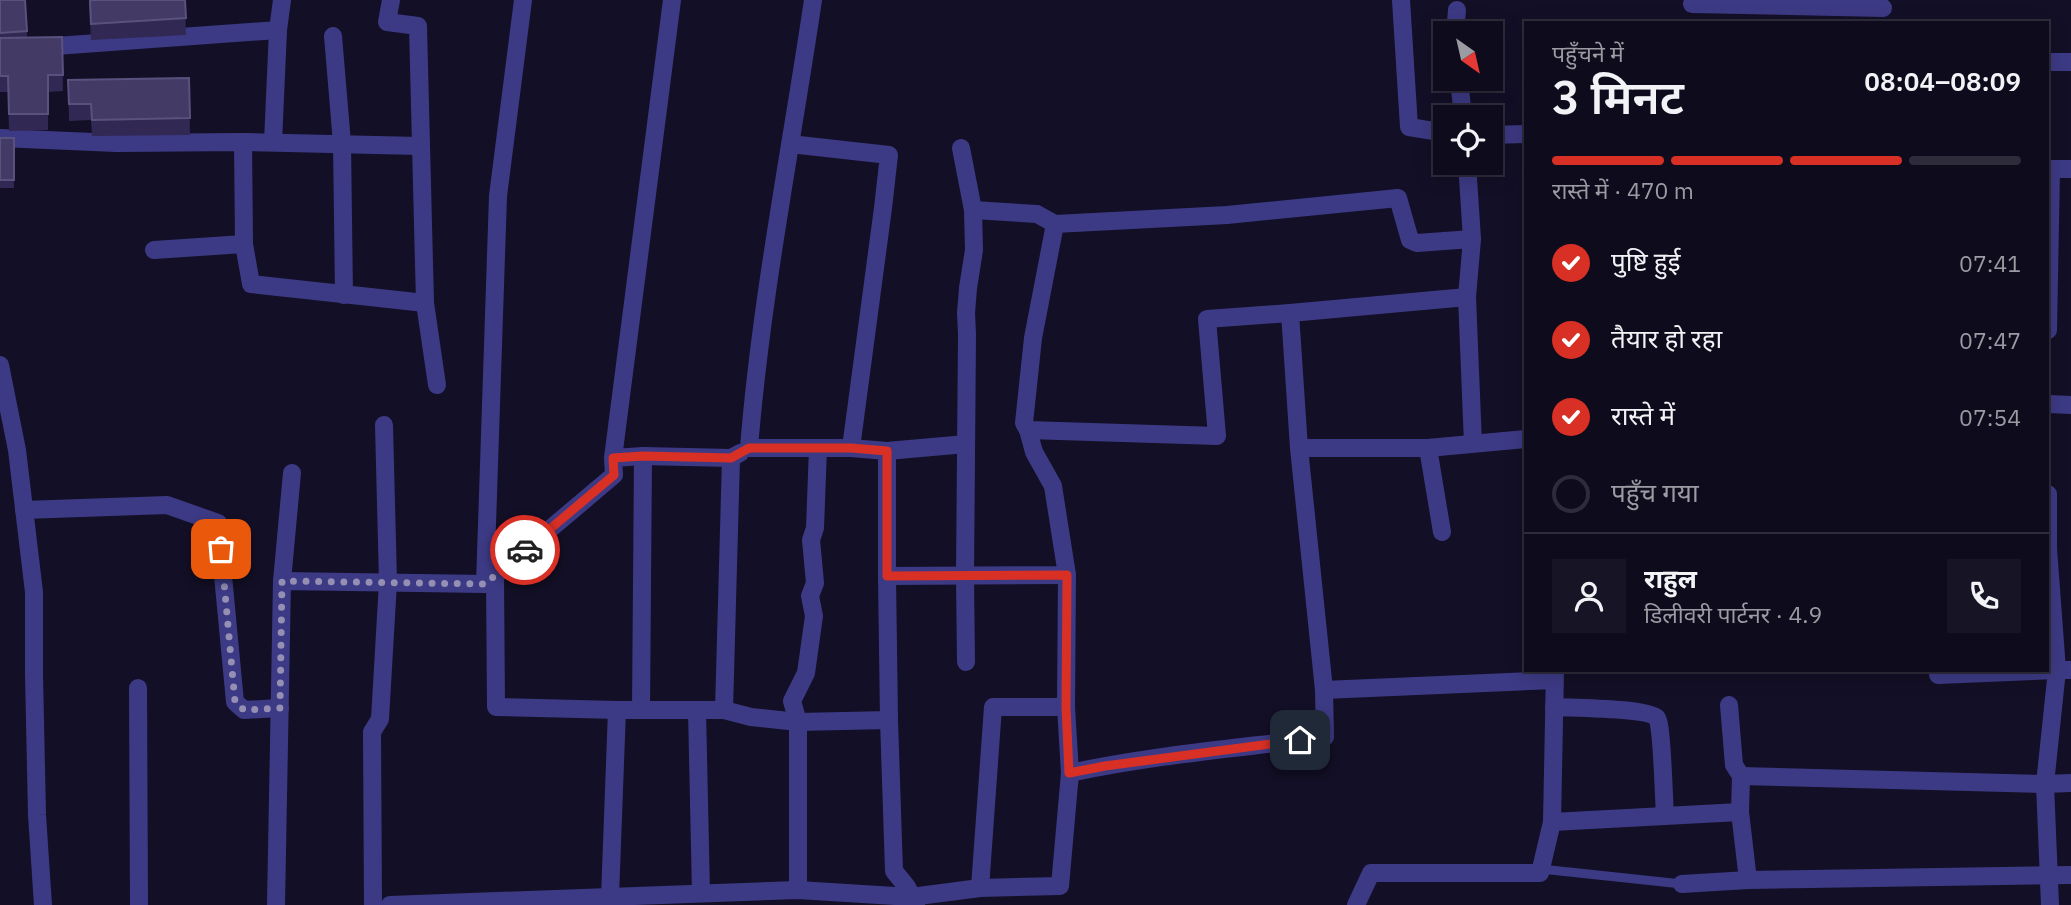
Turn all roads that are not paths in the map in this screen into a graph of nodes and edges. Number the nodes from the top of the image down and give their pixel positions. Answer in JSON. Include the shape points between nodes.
{"nodes":[{"id":1,"x":282,"y":0,"type":"edge"},
{"id":2,"x":391,"y":0,"type":"edge"},
{"id":3,"x":523,"y":0,"type":"edge"},
{"id":4,"x":672,"y":0,"type":"edge"},
{"id":5,"x":813,"y":0,"type":"edge"},
{"id":6,"x":1401,"y":0,"type":"edge"},
{"id":7,"x":1692,"y":2,"type":"edge"},
{"id":8,"x":1457,"y":10,"type":"dead end"},
{"id":9,"x":1883,"y":10,"type":"edge"},
{"id":10,"x":1456,"y":21,"type":"edge"},
{"id":11,"x":1692,"y":21,"type":"edge"},
{"id":12,"x":278,"y":30,"type":"junction"},
{"id":13,"x":333,"y":36,"type":"dead end"},
{"id":14,"x":0,"y":50,"type":"edge"},
{"id":15,"x":2049,"y":62,"type":"edge"},
{"id":16,"x":2071,"y":62,"type":"edge"},
{"id":17,"x":1433,"y":131,"type":"edge"},
{"id":18,"x":1524,"y":134,"type":"edge"},
{"id":19,"x":1503,"y":135,"type":"edge"},
{"id":20,"x":0,"y":138,"type":"edge"},
{"id":21,"x":243,"y":142,"type":"junction"},
{"id":22,"x":273,"y":142,"type":"junction"},
{"id":23,"x":342,"y":143,"type":"junction"},
{"id":24,"x":790,"y":144,"type":"junction"},
{"id":25,"x":420,"y":146,"type":"junction"},
{"id":26,"x":961,"y":148,"type":"dead end"},
{"id":27,"x":2049,"y":169,"type":"edge"},
{"id":28,"x":2071,"y":169,"type":"edge"},
{"id":29,"x":1468,"y":175,"type":"edge"},
{"id":30,"x":973,"y":210,"type":"junction"},
{"id":31,"x":1055,"y":224,"type":"junction"},
{"id":32,"x":1472,"y":239,"type":"junction"},
{"id":33,"x":244,"y":244,"type":"junction"},
{"id":34,"x":154,"y":250,"type":"dead end"},
{"id":35,"x":344,"y":295,"type":"junction"},
{"id":36,"x":1468,"y":297,"type":"junction"},
{"id":37,"x":425,"y":303,"type":"junction"},
{"id":38,"x":1290,"y":313,"type":"junction"},
{"id":39,"x":0,"y":365,"type":"edge"},
{"id":40,"x":437,"y":385,"type":"dead end"},
{"id":41,"x":2049,"y":404,"type":"edge"},
{"id":42,"x":2071,"y":405,"type":"edge"},
{"id":43,"x":384,"y":425,"type":"dead end"},
{"id":44,"x":1028,"y":430,"type":"junction"},
{"id":45,"x":1524,"y":439,"type":"edge"},
{"id":46,"x":965,"y":444,"type":"junction"},
{"id":47,"x":1473,"y":444,"type":"junction"},
{"id":48,"x":749,"y":448,"type":"junction"},
{"id":49,"x":818,"y":448,"type":"junction"},
{"id":50,"x":851,"y":448,"type":"junction"},
{"id":51,"x":1298,"y":448,"type":"junction"},
{"id":52,"x":1428,"y":448,"type":"junction"},
{"id":53,"x":887,"y":451,"type":"junction"},
{"id":54,"x":643,"y":456,"type":"junction"},
{"id":55,"x":613,"y":458,"type":"junction"},
{"id":56,"x":731,"y":458,"type":"junction"},
{"id":57,"x":292,"y":473,"type":"dead end"},
{"id":58,"x":24,"y":510,"type":"junction"},
{"id":59,"x":1442,"y":532,"type":"dead end"},
{"id":60,"x":2049,"y":557,"type":"edge"},
{"id":61,"x":1067,"y":575,"type":"junction"},
{"id":62,"x":887,"y":576,"type":"junction"},
{"id":63,"x":965,"y":577,"type":"junction"},
{"id":64,"x":490,"y":580,"type":"junction"},
{"id":65,"x":282,"y":581,"type":"junction"},
{"id":66,"x":388,"y":582,"type":"junction"},
{"id":67,"x":966,"y":662,"type":"dead end"},
{"id":68,"x":2064,"y":670,"type":"edge"},
{"id":69,"x":1938,"y":672,"type":"edge"},
{"id":70,"x":2014,"y":672,"type":"edge"},
{"id":71,"x":1554,"y":675,"type":"edge"},
{"id":72,"x":138,"y":688,"type":"dead end"},
{"id":73,"x":1324,"y":691,"type":"junction"},
{"id":74,"x":1729,"y":705,"type":"dead end"},
{"id":75,"x":1066,"y":707,"type":"junction"},
{"id":76,"x":1554,"y":707,"type":"junction"},
{"id":77,"x":280,"y":708,"type":"junction"},
{"id":78,"x":617,"y":709,"type":"junction"},
{"id":79,"x":640,"y":710,"type":"junction"},
{"id":80,"x":697,"y":710,"type":"junction"},
{"id":81,"x":724,"y":710,"type":"junction"},
{"id":82,"x":889,"y":720,"type":"junction"},
{"id":83,"x":799,"y":722,"type":"junction"},
{"id":84,"x":1069,"y":773,"type":"junction"},
{"id":85,"x":1741,"y":776,"type":"junction"},
{"id":86,"x":2071,"y":783,"type":"edge"},
{"id":87,"x":2045,"y":784,"type":"junction"},
{"id":88,"x":1740,"y":812,"type":"junction"},
{"id":89,"x":1665,"y":816,"type":"junction"},
{"id":90,"x":1552,"y":822,"type":"junction"},
{"id":91,"x":1541,"y":869,"type":"junction"},
{"id":92,"x":2049,"y":875,"type":"junction"},
{"id":93,"x":2071,"y":875,"type":"edge"},
{"id":94,"x":1748,"y":880,"type":"junction"},
{"id":95,"x":1682,"y":884,"type":"joint"},
{"id":96,"x":980,"y":888,"type":"junction"},
{"id":97,"x":798,"y":890,"type":"junction"},
{"id":98,"x":701,"y":894,"type":"junction"},
{"id":99,"x":610,"y":897,"type":"junction"},
{"id":100,"x":828,"y":898,"type":"edge"},
{"id":101,"x":914,"y":901,"type":"edge"},
{"id":102,"x":43,"y":905,"type":"edge"},
{"id":103,"x":139,"y":905,"type":"edge"},
{"id":104,"x":276,"y":905,"type":"edge"},
{"id":105,"x":373,"y":905,"type":"edge"},
{"id":106,"x":390,"y":905,"type":"edge"},
{"id":107,"x":1356,"y":905,"type":"edge"},
{"id":108,"x":2050,"y":905,"type":"edge"}],
"edges":[{"from":1,"to":12,"type":"street"},
{"from":2,"to":25,"type":"street","via":[[387,22],[418,26]]},
{"from":3,"to":64,"type":"street","via":[[498,196]]},
{"from":4,"to":55,"type":"street"},
{"from":5,"to":24,"type":"street"},
{"from":6,"to":17,"type":"street","via":[[1409,127]]},
{"from":7,"to":9,"type":"street"},
{"from":7,"to":11,"type":"street"},
{"from":8,"to":10,"type":"street"},
{"from":12,"to":14,"type":"street"},
{"from":12,"to":22,"type":"street"},
{"from":13,"to":23,"type":"street"},
{"from":15,"to":16,"type":"street"},
{"from":18,"to":19,"type":"street"},
{"from":20,"to":21,"type":"street"},
{"from":21,"to":22,"type":"street"},
{"from":21,"to":33,"type":"street"},
{"from":22,"to":23,"type":"street"},
{"from":23,"to":25,"type":"street"},
{"from":23,"to":35,"type":"street"},
{"from":24,"to":48,"type":"street"},
{"from":24,"to":50,"type":"street","via":[[889,155]]},
{"from":25,"to":37,"type":"street"},
{"from":26,"to":30,"type":"street"},
{"from":27,"to":28,"type":"street"},
{"from":29,"to":32,"type":"street"},
{"from":30,"to":31,"type":"street","via":[[1037,214]]},
{"from":30,"to":46,"type":"street"},
{"from":31,"to":32,"type":"street","via":[[1227,215],[1398,198],[1410,240]]},
{"from":31,"to":44,"type":"street","via":[[1034,338],[1024,423]]},
{"from":32,"to":36,"type":"street"},
{"from":33,"to":34,"type":"street"},
{"from":33,"to":35,"type":"street","via":[[251,284]]},
{"from":35,"to":37,"type":"street"},
{"from":36,"to":38,"type":"street"},
{"from":36,"to":47,"type":"street"},
{"from":37,"to":40,"type":"street"},
{"from":38,"to":44,"type":"street","via":[[1207,319],[1217,436]]},
{"from":38,"to":51,"type":"street"},
{"from":39,"to":58,"type":"street"},
{"from":41,"to":42,"type":"street"},
{"from":43,"to":66,"type":"street"},
{"from":44,"to":61,"type":"street","via":[[1053,486]]},
{"from":45,"to":47,"type":"street"},
{"from":46,"to":53,"type":"street"},
{"from":46,"to":63,"type":"street"},
{"from":47,"to":52,"type":"street"},
{"from":48,"to":49,"type":"street"},
{"from":48,"to":56,"type":"street"},
{"from":49,"to":50,"type":"street"},
{"from":49,"to":83,"type":"street","via":[[811,540],[814,616],[806,673],[792,701]]},
{"from":50,"to":53,"type":"street"},
{"from":51,"to":52,"type":"street"},
{"from":51,"to":73,"type":"street"},
{"from":52,"to":59,"type":"street"},
{"from":53,"to":62,"type":"street"},
{"from":54,"to":55,"type":"street"},
{"from":54,"to":56,"type":"street"},
{"from":54,"to":79,"type":"street"},
{"from":55,"to":64,"type":"street","via":[[614,475]]},
{"from":56,"to":81,"type":"street"},
{"from":57,"to":65,"type":"street"},
{"from":58,"to":77,"type":"street","via":[[167,505],[218,523],[235,702],[244,710]]},
{"from":58,"to":102,"type":"street","via":[[34,592]]},
{"from":60,"to":68,"type":"street"},
{"from":61,"to":63,"type":"street"},
{"from":61,"to":75,"type":"street"},
{"from":62,"to":63,"type":"street"},
{"from":62,"to":82,"type":"street"},
{"from":63,"to":67,"type":"street"},
{"from":64,"to":66,"type":"street"},
{"from":64,"to":78,"type":"street","via":[[496,707]]},
{"from":65,"to":66,"type":"street"},
{"from":65,"to":77,"type":"street"},
{"from":66,"to":105,"type":"street","via":[[380,719],[372,732]]},
{"from":68,"to":87,"type":"street"},
{"from":69,"to":70,"type":"street"},
{"from":71,"to":73,"type":"street"},
{"from":71,"to":76,"type":"street"},
{"from":72,"to":103,"type":"street"},
{"from":73,"to":84,"type":"street","via":[[1325,737]]},
{"from":74,"to":85,"type":"street","via":[[1734,765]]},
{"from":75,"to":84,"type":"street"},
{"from":75,"to":96,"type":"street","via":[[993,708]]},
{"from":76,"to":89,"type":"street","via":[[1642,712],[1656,717]]},
{"from":76,"to":90,"type":"street"},
{"from":77,"to":104,"type":"street"},
{"from":78,"to":79,"type":"street"},
{"from":78,"to":99,"type":"street"},
{"from":79,"to":80,"type":"street"},
{"from":80,"to":81,"type":"street"},
{"from":80,"to":98,"type":"street"},
{"from":81,"to":83,"type":"street"},
{"from":82,"to":83,"type":"street"},
{"from":82,"to":101,"type":"street","via":[[894,871]]},
{"from":83,"to":97,"type":"street"},
{"from":84,"to":96,"type":"street","via":[[1060,886]]},
{"from":85,"to":87,"type":"street"},
{"from":85,"to":88,"type":"street"},
{"from":86,"to":87,"type":"street"},
{"from":87,"to":92,"type":"street"},
{"from":88,"to":89,"type":"street"},
{"from":88,"to":94,"type":"street"},
{"from":89,"to":90,"type":"street"},
{"from":90,"to":91,"type":"street"},
{"from":91,"to":95,"type":"lane"},
{"from":91,"to":107,"type":"street","via":[[1540,873],[1371,873]]},
{"from":92,"to":93,"type":"street"},
{"from":92,"to":94,"type":"street"},
{"from":92,"to":108,"type":"street"},
{"from":94,"to":95,"type":"street"},
{"from":96,"to":101,"type":"street"},
{"from":97,"to":98,"type":"street"},
{"from":97,"to":100,"type":"street"},
{"from":98,"to":99,"type":"street"},
{"from":99,"to":106,"type":"street"},
{"from":100,"to":101,"type":"street"}]}
